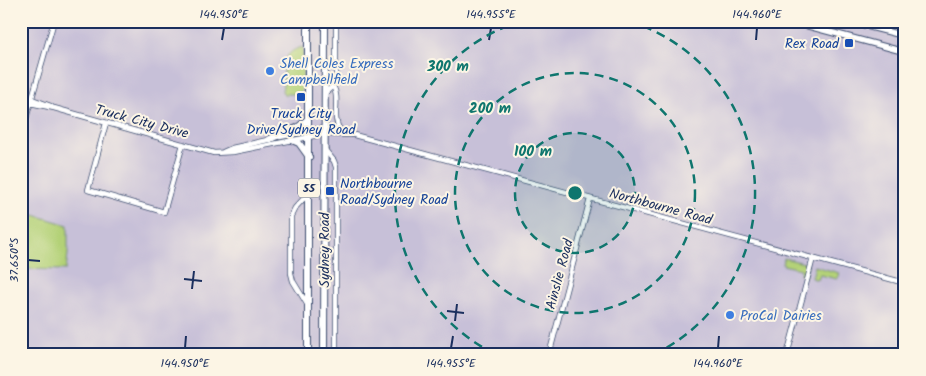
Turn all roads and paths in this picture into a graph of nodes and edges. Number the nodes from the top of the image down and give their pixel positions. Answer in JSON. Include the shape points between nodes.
{"nodes":[{"id":1,"x":54,"y":21,"type":"edge"},
{"id":2,"x":308,"y":21,"type":"edge"},
{"id":3,"x":324,"y":21,"type":"edge"},
{"id":4,"x":336,"y":21,"type":"edge"},
{"id":5,"x":789,"y":21,"type":"edge"},
{"id":6,"x":846,"y":21,"type":"edge"},
{"id":7,"x":796,"y":22,"type":"edge"},
{"id":8,"x":905,"y":36,"type":"edge"},
{"id":9,"x":904,"y":51,"type":"edge"},
{"id":10,"x":905,"y":61,"type":"edge"},
{"id":11,"x":905,"y":74,"type":"edge"},
{"id":12,"x":333,"y":86,"type":"junction"},
{"id":13,"x":324,"y":94,"type":"junction"},
{"id":14,"x":31,"y":101,"type":"junction"},
{"id":15,"x":308,"y":120,"type":"junction"},
{"id":16,"x":106,"y":123,"type":"junction"},
{"id":17,"x":340,"y":130,"type":"junction"},
{"id":18,"x":324,"y":131,"type":"junction"},
{"id":19,"x":308,"y":134,"type":"junction"},
{"id":20,"x":354,"y":135,"type":"junction"},
{"id":21,"x":21,"y":136,"type":"edge"},
{"id":22,"x":270,"y":139,"type":"junction"},
{"id":23,"x":292,"y":140,"type":"junction"},
{"id":24,"x":183,"y":144,"type":"junction"},
{"id":25,"x":324,"y":148,"type":"junction"},
{"id":26,"x":223,"y":152,"type":"junction"},
{"id":27,"x":905,"y":154,"type":"edge"},
{"id":28,"x":309,"y":157,"type":"junction"},
{"id":29,"x":308,"y":194,"type":"junction"},
{"id":30,"x":590,"y":199,"type":"junction"},
{"id":31,"x":813,"y":258,"type":"junction"},
{"id":32,"x":905,"y":267,"type":"edge"},
{"id":33,"x":904,"y":283,"type":"edge"},
{"id":34,"x":905,"y":298,"type":"edge"},
{"id":35,"x":308,"y":305,"type":"junction"},
{"id":36,"x":308,"y":355,"type":"edge"},
{"id":37,"x":324,"y":355,"type":"edge"},
{"id":38,"x":336,"y":355,"type":"edge"},
{"id":39,"x":549,"y":355,"type":"edge"},
{"id":40,"x":787,"y":355,"type":"edge"}],
"edges":[{"from":1,"to":14,"type":"street"},
{"from":2,"to":15,"type":"highway","name":"Sydney Road","number":"55"},
{"from":3,"to":13,"type":"highway","name":"Sydney Road","number":"55"},
{"from":4,"to":12,"type":"street","via":[[336,80]]},
{"from":5,"to":7,"type":"main road"},
{"from":6,"to":8,"type":"main road"},
{"from":7,"to":9,"type":"main road"},
{"from":9,"to":10,"type":"street"},
{"from":11,"to":27,"type":"street"},
{"from":12,"to":13,"type":"street"},
{"from":12,"to":17,"type":"street","via":[[336,91],[336,123]]},
{"from":13,"to":18,"type":"highway","name":"Sydney Road","number":"55"},
{"from":14,"to":16,"type":"street","name":"Truck City Drive"},
{"from":14,"to":21,"type":"street"},
{"from":15,"to":19,"type":"highway","name":"Sydney Road","number":"55"},
{"from":15,"to":22,"type":"highway"},
{"from":16,"to":24,"type":"street","name":"Truck City Drive"},
{"from":16,"to":24,"type":"street","via":[[88,190],[164,212]]},
{"from":17,"to":18,"type":"street","name":"Northbourne Road"},
{"from":17,"to":20,"type":"street","name":"Northbourne Road"},
{"from":18,"to":19,"type":"street","name":"Truck City Drive"},
{"from":18,"to":20,"type":"street","name":"Northbourne Road"},
{"from":18,"to":25,"type":"highway","name":"Sydney Road","number":"55"},
{"from":19,"to":22,"type":"street","name":"Truck City Drive"},
{"from":19,"to":23,"type":"street","name":"Truck City Drive"},
{"from":19,"to":28,"type":"highway","name":"Sydney Road","number":"55"},
{"from":20,"to":30,"type":"street","name":"Northbourne Road"},
{"from":22,"to":26,"type":"street","name":"Truck City Drive"},
{"from":23,"to":26,"type":"street","name":"Truck City Drive"},
{"from":23,"to":28,"type":"highway","via":[[299,143]]},
{"from":24,"to":26,"type":"street","name":"Truck City Drive","via":[[214,153]]},
{"from":25,"to":37,"type":"highway","name":"Sydney Road","number":"55"},
{"from":25,"to":38,"type":"street","name":"Sydney Road","via":[[336,167]]},
{"from":28,"to":29,"type":"highway","name":"Sydney Road","number":"55"},
{"from":29,"to":35,"type":"highway","name":"Sydney Road","number":"55"},
{"from":29,"to":35,"type":"street","name":"Sydney Road","via":[[291,216],[291,273]]},
{"from":30,"to":31,"type":"street","name":"Northbourne Road"},
{"from":30,"to":39,"type":"street","name":"Ainslie Road"},
{"from":31,"to":33,"type":"street","name":"Northbourne Road"},
{"from":31,"to":40,"type":"street"},
{"from":32,"to":33,"type":"street"},
{"from":33,"to":34,"type":"street"},
{"from":35,"to":36,"type":"highway","name":"Sydney Road","number":"55"}]}
